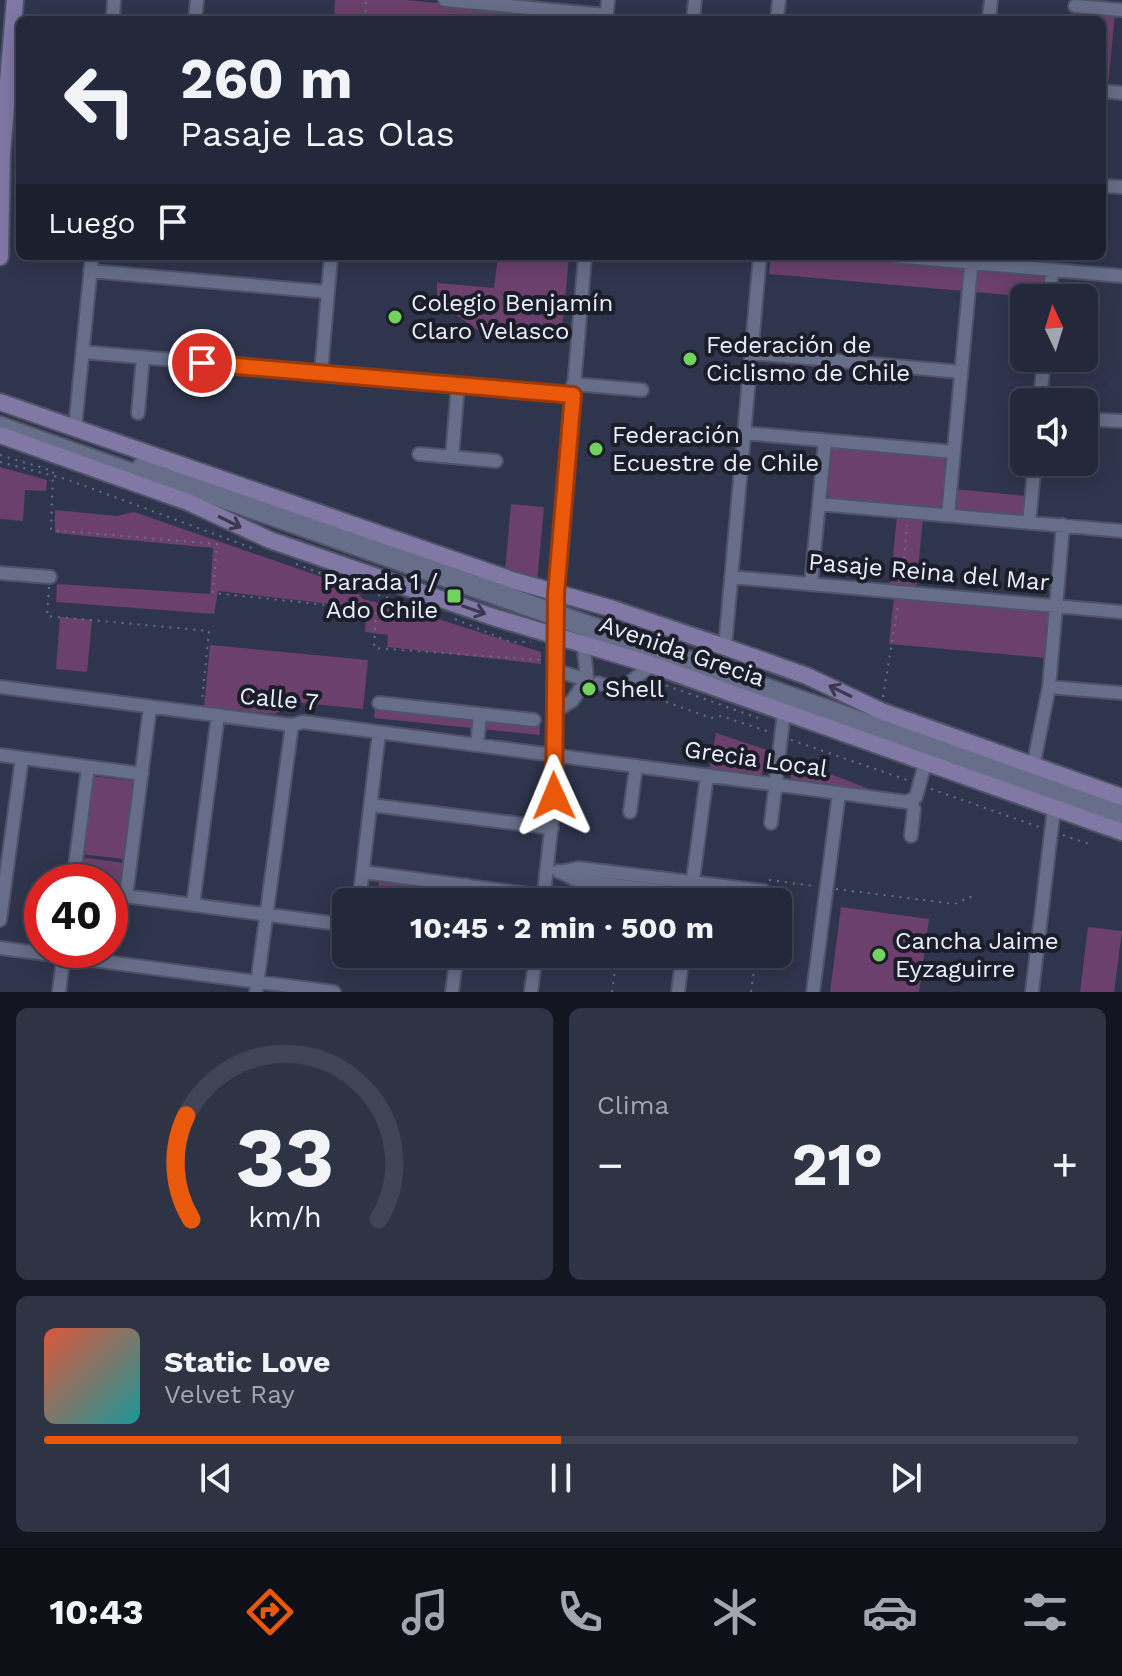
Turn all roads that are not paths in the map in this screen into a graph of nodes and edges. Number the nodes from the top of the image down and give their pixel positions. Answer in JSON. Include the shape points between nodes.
{"nodes":[{"id":1,"x":15,"y":0,"type":"edge"},
{"id":2,"x":445,"y":0,"type":"edge"},
{"id":3,"x":1075,"y":3,"type":"edge"},
{"id":4,"x":1122,"y":10,"type":"edge"},
{"id":5,"x":518,"y":13,"type":"edge"},
{"id":6,"x":584,"y":16,"type":"edge"},
{"id":7,"x":6,"y":40,"type":"edge"},
{"id":8,"x":4,"y":85,"type":"edge"},
{"id":9,"x":1,"y":155,"type":"edge"},
{"id":10,"x":0,"y":249,"type":"edge"},
{"id":11,"x":0,"y":257,"type":"edge"},
{"id":12,"x":91,"y":260,"type":"edge"},
{"id":13,"x":331,"y":260,"type":"edge"},
{"id":14,"x":585,"y":260,"type":"edge"},
{"id":15,"x":760,"y":260,"type":"edge"},
{"id":16,"x":972,"y":260,"type":"edge"},
{"id":17,"x":979,"y":260,"type":"edge"},
{"id":18,"x":1052,"y":270,"type":"junction"},
{"id":19,"x":90,"y":271,"type":"junction"},
{"id":20,"x":1122,"y":276,"type":"edge"},
{"id":21,"x":1051,"y":284,"type":"edge"},
{"id":22,"x":328,"y":292,"type":"junction"},
{"id":23,"x":83,"y":352,"type":"junction"},
{"id":24,"x":751,"y":353,"type":"junction"},
{"id":25,"x":143,"y":357,"type":"junction"},
{"id":26,"x":961,"y":372,"type":"junction"},
{"id":27,"x":321,"y":373,"type":"junction"},
{"id":28,"x":458,"y":385,"type":"junction"},
{"id":29,"x":573,"y":390,"type":"junction"},
{"id":30,"x":642,"y":390,"type":"dead end"},
{"id":31,"x":0,"y":402,"type":"edge"},
{"id":32,"x":138,"y":413,"type":"dead end"},
{"id":33,"x":0,"y":414,"type":"edge"},
{"id":34,"x":1101,"y":420,"type":"dead end"},
{"id":35,"x":1122,"y":421,"type":"edge"},
{"id":36,"x":0,"y":423,"type":"edge"},
{"id":37,"x":75,"y":428,"type":"junction"},
{"id":38,"x":744,"y":433,"type":"junction"},
{"id":39,"x":0,"y":435,"type":"edge"},
{"id":40,"x":825,"y":441,"type":"junction"},
{"id":41,"x":954,"y":452,"type":"junction"},
{"id":42,"x":419,"y":454,"type":"dead end"},
{"id":43,"x":452,"y":457,"type":"junction"},
{"id":44,"x":496,"y":461,"type":"dead end"},
{"id":45,"x":1034,"y":476,"type":"edge"},
{"id":46,"x":819,"y":504,"type":"junction"},
{"id":47,"x":948,"y":515,"type":"junction"},
{"id":48,"x":1029,"y":523,"type":"junction"},
{"id":49,"x":1063,"y":525,"type":"junction"},
{"id":50,"x":1122,"y":531,"type":"edge"},
{"id":51,"x":0,"y":573,"type":"edge"},
{"id":52,"x":50,"y":577,"type":"road end"},
{"id":53,"x":731,"y":577,"type":"junction"},
{"id":54,"x":811,"y":584,"type":"junction"},
{"id":55,"x":1056,"y":606,"type":"junction"},
{"id":56,"x":1122,"y":612,"type":"edge"},
{"id":57,"x":555,"y":614,"type":"junction"},
{"id":58,"x":583,"y":642,"type":"junction"},
{"id":59,"x":725,"y":647,"type":"junction"},
{"id":60,"x":554,"y":670,"type":"junction"},
{"id":61,"x":653,"y":673,"type":"junction"},
{"id":62,"x":587,"y":682,"type":"junction"},
{"id":63,"x":0,"y":687,"type":"edge"},
{"id":64,"x":1049,"y":687,"type":"junction"},
{"id":65,"x":1122,"y":693,"type":"edge"},
{"id":66,"x":379,"y":703,"type":"dead end"},
{"id":67,"x":150,"y":707,"type":"junction"},
{"id":68,"x":554,"y":712,"type":"junction"},
{"id":69,"x":784,"y":712,"type":"junction"},
{"id":70,"x":480,"y":714,"type":"junction"},
{"id":71,"x":218,"y":715,"type":"junction"},
{"id":72,"x":534,"y":720,"type":"dead end"},
{"id":73,"x":292,"y":725,"type":"junction"},
{"id":74,"x":379,"y":732,"type":"junction"},
{"id":75,"x":477,"y":745,"type":"junction"},
{"id":76,"x":0,"y":755,"type":"edge"},
{"id":77,"x":553,"y":755,"type":"junction"},
{"id":78,"x":22,"y":758,"type":"junction"},
{"id":79,"x":925,"y":763,"type":"junction"},
{"id":80,"x":636,"y":766,"type":"junction"},
{"id":81,"x":88,"y":767,"type":"junction"},
{"id":82,"x":1033,"y":767,"type":"junction"},
{"id":83,"x":142,"y":774,"type":"junction"},
{"id":84,"x":707,"y":775,"type":"junction"},
{"id":85,"x":775,"y":784,"type":"junction"},
{"id":86,"x":839,"y":793,"type":"junction"},
{"id":87,"x":1122,"y":797,"type":"edge"},
{"id":88,"x":911,"y":801,"type":"junction"},
{"id":89,"x":371,"y":805,"type":"junction"},
{"id":90,"x":1054,"y":808,"type":"junction"},
{"id":91,"x":1122,"y":810,"type":"edge"},
{"id":92,"x":630,"y":812,"type":"dead end"},
{"id":93,"x":1122,"y":820,"type":"edge"},
{"id":94,"x":771,"y":823,"type":"dead end"},
{"id":95,"x":552,"y":828,"type":"junction"},
{"id":96,"x":1122,"y":832,"type":"edge"},
{"id":97,"x":911,"y":836,"type":"dead end"},
{"id":98,"x":75,"y":864,"type":"edge"},
{"id":99,"x":553,"y":871,"type":"junction"},
{"id":100,"x":363,"y":872,"type":"junction"},
{"id":101,"x":128,"y":881,"type":"edge"},
{"id":102,"x":466,"y":885,"type":"junction"},
{"id":103,"x":361,"y":888,"type":"edge"},
{"id":104,"x":466,"y":888,"type":"edge"},
{"id":105,"x":482,"y":888,"type":"edge"},
{"id":106,"x":547,"y":888,"type":"edge"},
{"id":107,"x":647,"y":888,"type":"edge"},
{"id":108,"x":693,"y":888,"type":"edge"},
{"id":109,"x":128,"y":896,"type":"edge"},
{"id":110,"x":193,"y":905,"type":"junction"},
{"id":111,"x":266,"y":915,"type":"junction"},
{"id":112,"x":0,"y":920,"type":"edge"},
{"id":113,"x":332,"y":923,"type":"edge"},
{"id":114,"x":0,"y":948,"type":"edge"},
{"id":115,"x":24,"y":950,"type":"edge"},
{"id":116,"x":128,"y":964,"type":"edge"},
{"id":117,"x":62,"y":968,"type":"edge"},
{"id":118,"x":455,"y":968,"type":"edge"},
{"id":119,"x":534,"y":968,"type":"edge"},
{"id":120,"x":681,"y":968,"type":"edge"},
{"id":121,"x":256,"y":987,"type":"edge"},
{"id":122,"x":59,"y":992,"type":"edge"},
{"id":123,"x":334,"y":992,"type":"edge"},
{"id":124,"x":452,"y":992,"type":"edge"},
{"id":125,"x":531,"y":992,"type":"edge"},
{"id":126,"x":678,"y":992,"type":"edge"},
{"id":127,"x":813,"y":992,"type":"edge"},
{"id":128,"x":1032,"y":992,"type":"edge"}],
"edges":[{"from":1,"to":7,"type":"main road"},
{"from":2,"to":5,"type":"street"},
{"from":3,"to":4,"type":"street"},
{"from":5,"to":6,"type":"street"},
{"from":7,"to":8,"type":"main road"},
{"from":8,"to":9,"type":"main road"},
{"from":9,"to":10,"type":"main road"},
{"from":10,"to":11,"type":"main road"},
{"from":12,"to":19,"type":"street"},
{"from":13,"to":22,"type":"street"},
{"from":14,"to":29,"type":"street"},
{"from":15,"to":24,"type":"street"},
{"from":16,"to":26,"type":"street"},
{"from":17,"to":18,"type":"street"},
{"from":18,"to":20,"type":"street"},
{"from":18,"to":21,"type":"street"},
{"from":19,"to":22,"type":"street"},
{"from":19,"to":23,"type":"street"},
{"from":22,"to":27,"type":"street"},
{"from":23,"to":25,"type":"street"},
{"from":23,"to":37,"type":"street"},
{"from":24,"to":26,"type":"street"},
{"from":24,"to":38,"type":"street"},
{"from":25,"to":27,"type":"street"},
{"from":25,"to":32,"type":"street"},
{"from":26,"to":41,"type":"street"},
{"from":27,"to":28,"type":"street"},
{"from":28,"to":29,"type":"street"},
{"from":28,"to":43,"type":"street"},
{"from":29,"to":30,"type":"street"},
{"from":29,"to":57,"type":"street"},
{"from":31,"to":37,"type":"main road","name":"Avenida Grecia"},
{"from":33,"to":57,"type":"street"},
{"from":34,"to":35,"type":"street"},
{"from":36,"to":57,"type":"street"},
{"from":37,"to":57,"type":"main road","name":"Avenida Grecia"},
{"from":38,"to":40,"type":"street"},
{"from":38,"to":53,"type":"street"},
{"from":39,"to":57,"type":"main road","name":"Avenida Grecia","one_way":true,"via":[[188,502],[270,540],[479,612]]},
{"from":40,"to":41,"type":"street"},
{"from":40,"to":46,"type":"street"},
{"from":41,"to":47,"type":"street"},
{"from":42,"to":43,"type":"street"},
{"from":43,"to":44,"type":"street"},
{"from":45,"to":48,"type":"street"},
{"from":46,"to":47,"type":"street"},
{"from":46,"to":54,"type":"street"},
{"from":47,"to":48,"type":"street"},
{"from":48,"to":49,"type":"street"},
{"from":49,"to":50,"type":"street"},
{"from":49,"to":55,"type":"street"},
{"from":51,"to":52,"type":"street"},
{"from":53,"to":54,"type":"street","name":"Pasaje Reina del Mar"},
{"from":53,"to":59,"type":"street"},
{"from":54,"to":55,"type":"street","name":"Pasaje Reina del Mar"},
{"from":55,"to":56,"type":"street","name":"Pasaje Reina del Mar"},
{"from":55,"to":64,"type":"street"},
{"from":57,"to":58,"type":"main road","name":"Avenida Grecia"},
{"from":57,"to":59,"type":"main road","name":"Avenida Grecia","via":[[613,609]]},
{"from":57,"to":60,"type":"street"},
{"from":57,"to":91,"type":"street"},
{"from":57,"to":93,"type":"street"},
{"from":58,"to":61,"type":"main road","name":"Avenida Grecia"},
{"from":58,"to":62,"type":"street"},
{"from":82,"to":59,"type":"main road","name":"Avenida Grecia","one_way":true},
{"from":60,"to":62,"type":"street"},
{"from":60,"to":68,"type":"street"},
{"from":61,"to":62,"type":"street","via":[[620,690]]},
{"from":61,"to":69,"type":"main road","name":"Avenida Grecia"},
{"from":62,"to":68,"type":"street"},
{"from":63,"to":67,"type":"street","name":"Calle 7"},
{"from":64,"to":65,"type":"street"},
{"from":64,"to":82,"type":"street"},
{"from":66,"to":70,"type":"street"},
{"from":67,"to":71,"type":"street","name":"Calle 7"},
{"from":67,"to":83,"type":"street"},
{"from":68,"to":77,"type":"street"},
{"from":69,"to":79,"type":"main road","name":"Avenida Grecia"},
{"from":69,"to":85,"type":"street"},
{"from":70,"to":72,"type":"street"},
{"from":70,"to":75,"type":"street"},
{"from":71,"to":73,"type":"street","name":"Calle 7"},
{"from":71,"to":110,"type":"street"},
{"from":73,"to":74,"type":"street","name":"Calle 7"},
{"from":73,"to":111,"type":"street"},
{"from":74,"to":75,"type":"street","name":"Calle 7"},
{"from":74,"to":89,"type":"street"},
{"from":75,"to":77,"type":"street","name":"Calle 7"},
{"from":76,"to":78,"type":"street"},
{"from":77,"to":80,"type":"street","name":"Grecia Local"},
{"from":77,"to":95,"type":"street"},
{"from":78,"to":81,"type":"street"},
{"from":78,"to":112,"type":"street"},
{"from":79,"to":88,"type":"street"},
{"from":79,"to":90,"type":"main road","name":"Avenida Grecia"},
{"from":80,"to":84,"type":"street","name":"Grecia Local"},
{"from":80,"to":92,"type":"street"},
{"from":81,"to":83,"type":"street"},
{"from":81,"to":98,"type":"street"},
{"from":82,"to":87,"type":"main road","name":"Avenida Grecia"},
{"from":83,"to":101,"type":"street"},
{"from":84,"to":85,"type":"street","name":"Grecia Local"},
{"from":84,"to":108,"type":"street"},
{"from":85,"to":86,"type":"street","name":"Grecia Local"},
{"from":85,"to":94,"type":"street"},
{"from":86,"to":88,"type":"street","name":"Grecia Local"},
{"from":86,"to":127,"type":"street"},
{"from":88,"to":97,"type":"street"},
{"from":89,"to":95,"type":"street"},
{"from":89,"to":100,"type":"street"},
{"from":90,"to":96,"type":"main road","name":"Avenida Grecia"},
{"from":90,"to":128,"type":"street"},
{"from":95,"to":99,"type":"street"},
{"from":99,"to":106,"type":"street"},
{"from":99,"to":107,"type":"street","via":[[576,880]]},
{"from":100,"to":102,"type":"street"},
{"from":100,"to":103,"type":"street"},
{"from":102,"to":104,"type":"street"},
{"from":102,"to":105,"type":"street"},
{"from":109,"to":110,"type":"street"},
{"from":110,"to":111,"type":"street"},
{"from":111,"to":113,"type":"street"},
{"from":111,"to":121,"type":"street"},
{"from":114,"to":115,"type":"street"},
{"from":116,"to":121,"type":"street"},
{"from":117,"to":122,"type":"street"},
{"from":118,"to":124,"type":"street"},
{"from":119,"to":125,"type":"street"},
{"from":120,"to":126,"type":"street"},
{"from":121,"to":123,"type":"street"}]}
